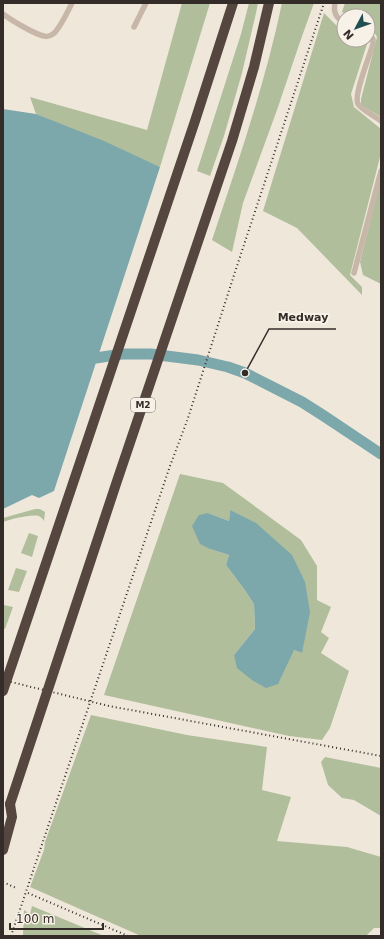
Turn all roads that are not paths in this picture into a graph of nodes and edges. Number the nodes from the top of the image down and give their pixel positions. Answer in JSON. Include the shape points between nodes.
{"nodes":[{"id":1,"x":72,"y":3,"type":"edge"},
{"id":2,"x":146,"y":3,"type":"edge"},
{"id":3,"x":233,"y":3,"type":"edge"},
{"id":4,"x":269,"y":3,"type":"edge"},
{"id":5,"x":335,"y":3,"type":"edge"},
{"id":6,"x":3,"y":14,"type":"edge"},
{"id":7,"x":336,"y":16,"type":"edge"},
{"id":8,"x":134,"y":27,"type":"dead end"},
{"id":9,"x":372,"y":48,"type":"edge"},
{"id":10,"x":381,"y":121,"type":"edge"},
{"id":11,"x":381,"y":171,"type":"edge"},
{"id":12,"x":354,"y":273,"type":"dead end"},
{"id":13,"x":3,"y":691,"type":"edge"},
{"id":14,"x":10,"y":804,"type":"junction"},
{"id":15,"x":3,"y":823,"type":"edge"},
{"id":16,"x":3,"y":850,"type":"edge"}],
"edges":[{"from":1,"to":6,"type":"street","via":[[55,32],[49,36],[40,34]]},
{"from":2,"to":8,"type":"street"},
{"from":3,"to":13,"type":"highway","bridge":true},
{"from":4,"to":14,"type":"highway","number":"M2","bridge":true,"via":[[234,135]]},
{"from":5,"to":7,"type":"street"},
{"from":9,"to":10,"type":"street","via":[[357,98],[362,108]]},
{"from":11,"to":12,"type":"street"},
{"from":14,"to":15,"type":"highway","number":"M2"},
{"from":14,"to":16,"type":"highway","number":"M2","via":[[12,817]]}]}
